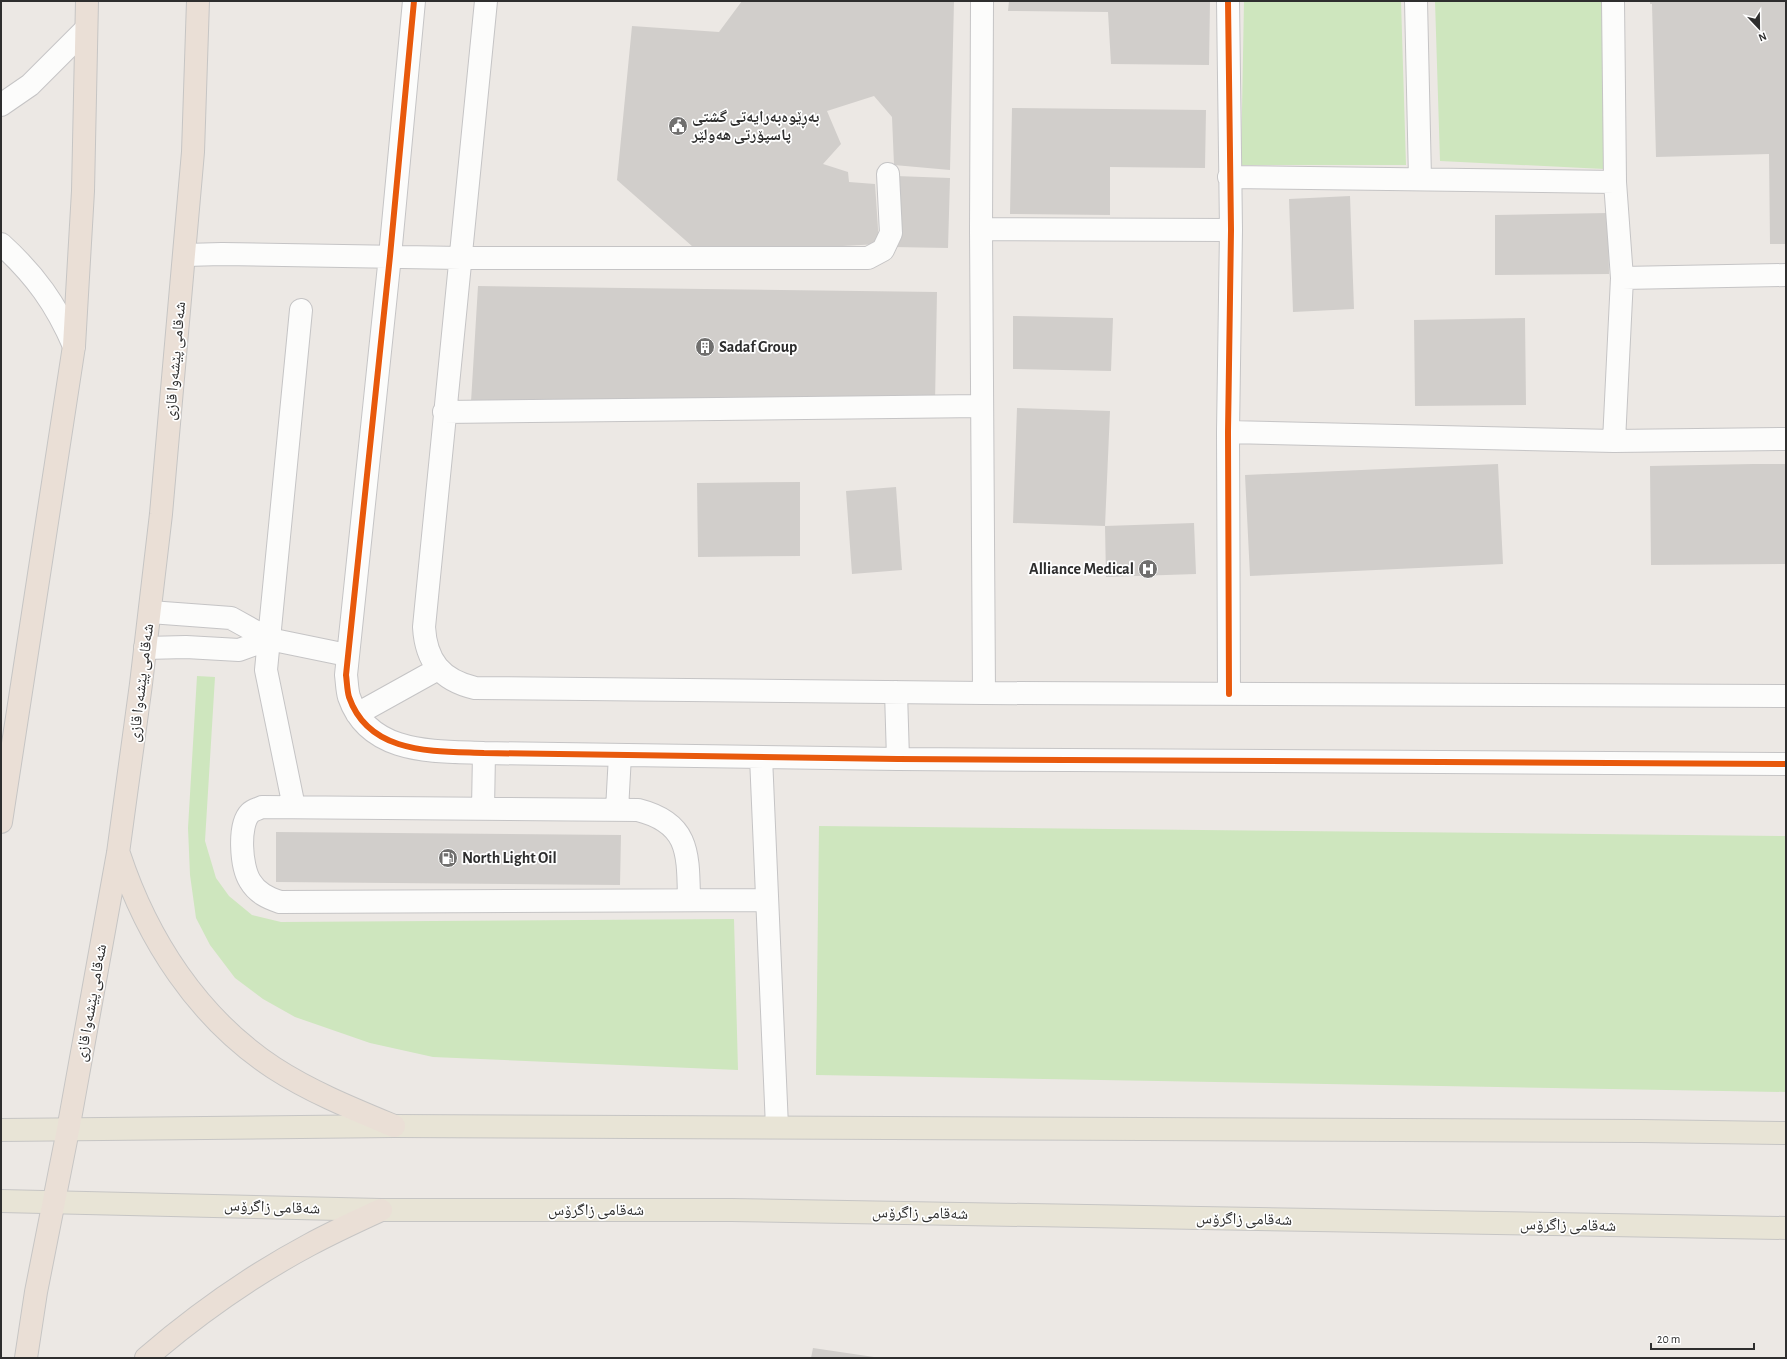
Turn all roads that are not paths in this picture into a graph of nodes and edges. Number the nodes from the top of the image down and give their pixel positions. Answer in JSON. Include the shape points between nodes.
{"nodes":[{"id":1,"x":87,"y":1,"type":"edge"},
{"id":2,"x":198,"y":1,"type":"edge"},
{"id":3,"x":414,"y":1,"type":"edge"},
{"id":4,"x":486,"y":1,"type":"edge"},
{"id":5,"x":982,"y":1,"type":"edge"},
{"id":6,"x":1228,"y":1,"type":"edge"},
{"id":7,"x":1416,"y":1,"type":"edge"},
{"id":8,"x":1613,"y":1,"type":"edge"},
{"id":9,"x":86,"y":29,"type":"junction"},
{"id":10,"x":1,"y":105,"type":"edge"},
{"id":11,"x":888,"y":174,"type":"dead end"},
{"id":12,"x":1229,"y":177,"type":"junction"},
{"id":13,"x":1420,"y":179,"type":"junction"},
{"id":14,"x":1615,"y":182,"type":"junction"},
{"id":15,"x":981,"y":229,"type":"junction"},
{"id":16,"x":1231,"y":230,"type":"junction"},
{"id":17,"x":1,"y":244,"type":"edge"},
{"id":18,"x":185,"y":255,"type":"junction"},
{"id":19,"x":390,"y":256,"type":"junction"},
{"id":20,"x":461,"y":258,"type":"junction"},
{"id":21,"x":1786,"y":275,"type":"edge"},
{"id":22,"x":1622,"y":278,"type":"junction"},
{"id":23,"x":301,"y":310,"type":"dead end"},
{"id":24,"x":74,"y":346,"type":"junction"},
{"id":25,"x":981,"y":406,"type":"junction"},
{"id":26,"x":444,"y":412,"type":"junction"},
{"id":27,"x":1228,"y":432,"type":"junction"},
{"id":28,"x":1786,"y":439,"type":"edge"},
{"id":29,"x":1614,"y":441,"type":"junction"},
{"id":30,"x":150,"y":612,"type":"junction"},
{"id":31,"x":269,"y":639,"type":"junction"},
{"id":32,"x":145,"y":648,"type":"junction"},
{"id":33,"x":347,"y":655,"type":"junction"},
{"id":34,"x":438,"y":669,"type":"junction"},
{"id":35,"x":896,"y":692,"type":"junction"},
{"id":36,"x":984,"y":693,"type":"junction"},
{"id":37,"x":1229,"y":694,"type":"junction"},
{"id":38,"x":1786,"y":696,"type":"edge"},
{"id":39,"x":357,"y":714,"type":"junction"},
{"id":40,"x":484,"y":752,"type":"junction"},
{"id":41,"x":620,"y":755,"type":"junction"},
{"id":42,"x":761,"y":756,"type":"junction"},
{"id":43,"x":898,"y":759,"type":"junction"},
{"id":44,"x":1786,"y":764,"type":"edge"},
{"id":45,"x":294,"y":807,"type":"junction"},
{"id":46,"x":483,"y":809,"type":"junction"},
{"id":47,"x":617,"y":810,"type":"junction"},
{"id":48,"x":1,"y":822,"type":"edge"},
{"id":49,"x":118,"y":852,"type":"junction"},
{"id":50,"x":689,"y":900,"type":"junction"},
{"id":51,"x":767,"y":900,"type":"junction"},
{"id":52,"x":394,"y":1126,"type":"junction"},
{"id":53,"x":777,"y":1127,"type":"junction"},
{"id":54,"x":1,"y":1130,"type":"edge"},
{"id":55,"x":68,"y":1130,"type":"junction"},
{"id":56,"x":1786,"y":1133,"type":"edge"},
{"id":57,"x":1,"y":1201,"type":"edge"},
{"id":58,"x":54,"y":1201,"type":"junction"},
{"id":59,"x":381,"y":1210,"type":"junction"},
{"id":60,"x":1786,"y":1228,"type":"edge"},
{"id":61,"x":26,"y":1358,"type":"edge"},
{"id":62,"x":146,"y":1358,"type":"edge"}],
"edges":[{"from":1,"to":9,"type":"highway"},
{"from":2,"to":18,"type":"highway","name":"شەقامی پێشەوا قازی","via":[[193,152]]},
{"from":3,"to":19,"type":"street"},
{"from":4,"to":20,"type":"street"},
{"from":5,"to":15,"type":"street"},
{"from":6,"to":12,"type":"street"},
{"from":7,"to":13,"type":"street"},
{"from":8,"to":14,"type":"street"},
{"from":9,"to":10,"type":"street","via":[[30,85]]},
{"from":9,"to":24,"type":"highway","via":[[83,191]]},
{"from":11,"to":20,"type":"street","via":[[891,233],[883,250],[868,258]]},
{"from":12,"to":13,"type":"street"},
{"from":12,"to":16,"type":"street"},
{"from":13,"to":14,"type":"street"},
{"from":14,"to":22,"type":"street"},
{"from":15,"to":16,"type":"street"},
{"from":15,"to":25,"type":"street"},
{"from":16,"to":27,"type":"street"},
{"from":17,"to":24,"type":"street","via":[[44,288],[61,316]]},
{"from":18,"to":19,"type":"street"},
{"from":18,"to":30,"type":"highway","name":"شەقامی پێشەوا قازی"},
{"from":19,"to":20,"type":"street"},
{"from":19,"to":33,"type":"street"},
{"from":20,"to":26,"type":"street"},
{"from":21,"to":22,"type":"street"},
{"from":22,"to":29,"type":"street"},
{"from":23,"to":31,"type":"street"},
{"from":24,"to":48,"type":"highway"},
{"from":25,"to":26,"type":"street"},
{"from":25,"to":36,"type":"street"},
{"from":26,"to":34,"type":"street","via":[[424,627],[430,657]]},
{"from":27,"to":29,"type":"street"},
{"from":27,"to":37,"type":"street"},
{"from":28,"to":29,"type":"street"},
{"from":30,"to":31,"type":"street","via":[[231,618]]},
{"from":30,"to":32,"type":"highway","name":"شەقامی پێشەوا قازی"},
{"from":31,"to":32,"type":"street","via":[[239,650]]},
{"from":31,"to":33,"type":"street"},
{"from":31,"to":45,"type":"street","via":[[266,670]]},
{"from":32,"to":49,"type":"highway","name":"شەقامی پێشەوا قازی"},
{"from":33,"to":39,"type":"street","via":[[349,696]]},
{"from":34,"to":35,"type":"street","via":[[455,681],[475,688]]},
{"from":34,"to":39,"type":"street"},
{"from":35,"to":36,"type":"street"},
{"from":35,"to":43,"type":"street"},
{"from":36,"to":37,"type":"street"},
{"from":37,"to":38,"type":"street"},
{"from":39,"to":40,"type":"street","via":[[386,739],[404,746],[423,750]]},
{"from":40,"to":41,"type":"street"},
{"from":40,"to":46,"type":"street"},
{"from":41,"to":42,"type":"street"},
{"from":41,"to":47,"type":"street"},
{"from":42,"to":43,"type":"street"},
{"from":42,"to":51,"type":"street"},
{"from":43,"to":44,"type":"street"},
{"from":45,"to":46,"type":"street"},
{"from":45,"to":50,"type":"street","via":[[262,808],[251,812],[245,822],[242,860],[245,872],[259,892],[280,902]]},
{"from":46,"to":47,"type":"street"},
{"from":47,"to":50,"type":"street","via":[[650,813],[671,825],[679,835],[688,858]]},
{"from":49,"to":52,"type":"highway","via":[[130,889],[180,979],[223,1027],[274,1068],[331,1099]]},
{"from":49,"to":55,"type":"highway","name":"شەقامی پێشەوا قازی"},
{"from":50,"to":51,"type":"street"},
{"from":51,"to":53,"type":"street"},
{"from":52,"to":53,"type":"main road"},
{"from":52,"to":55,"type":"main road"},
{"from":53,"to":56,"type":"main road"},
{"from":54,"to":55,"type":"main road"},
{"from":55,"to":58,"type":"highway","name":"شەقامی پێشەوا قازی"},
{"from":57,"to":58,"type":"main road","name":"شەقامی زاگرۆس"},
{"from":58,"to":59,"type":"main road","name":"شەقامی زاگرۆس"},
{"from":58,"to":61,"type":"highway","name":"شەقامی پێشەوا قازی"},
{"from":59,"to":60,"type":"main road","name":"شەقامی زاگرۆس","via":[[731,1210]]},
{"from":59,"to":62,"type":"highway","via":[[309,1245],[240,1286]]}]}
